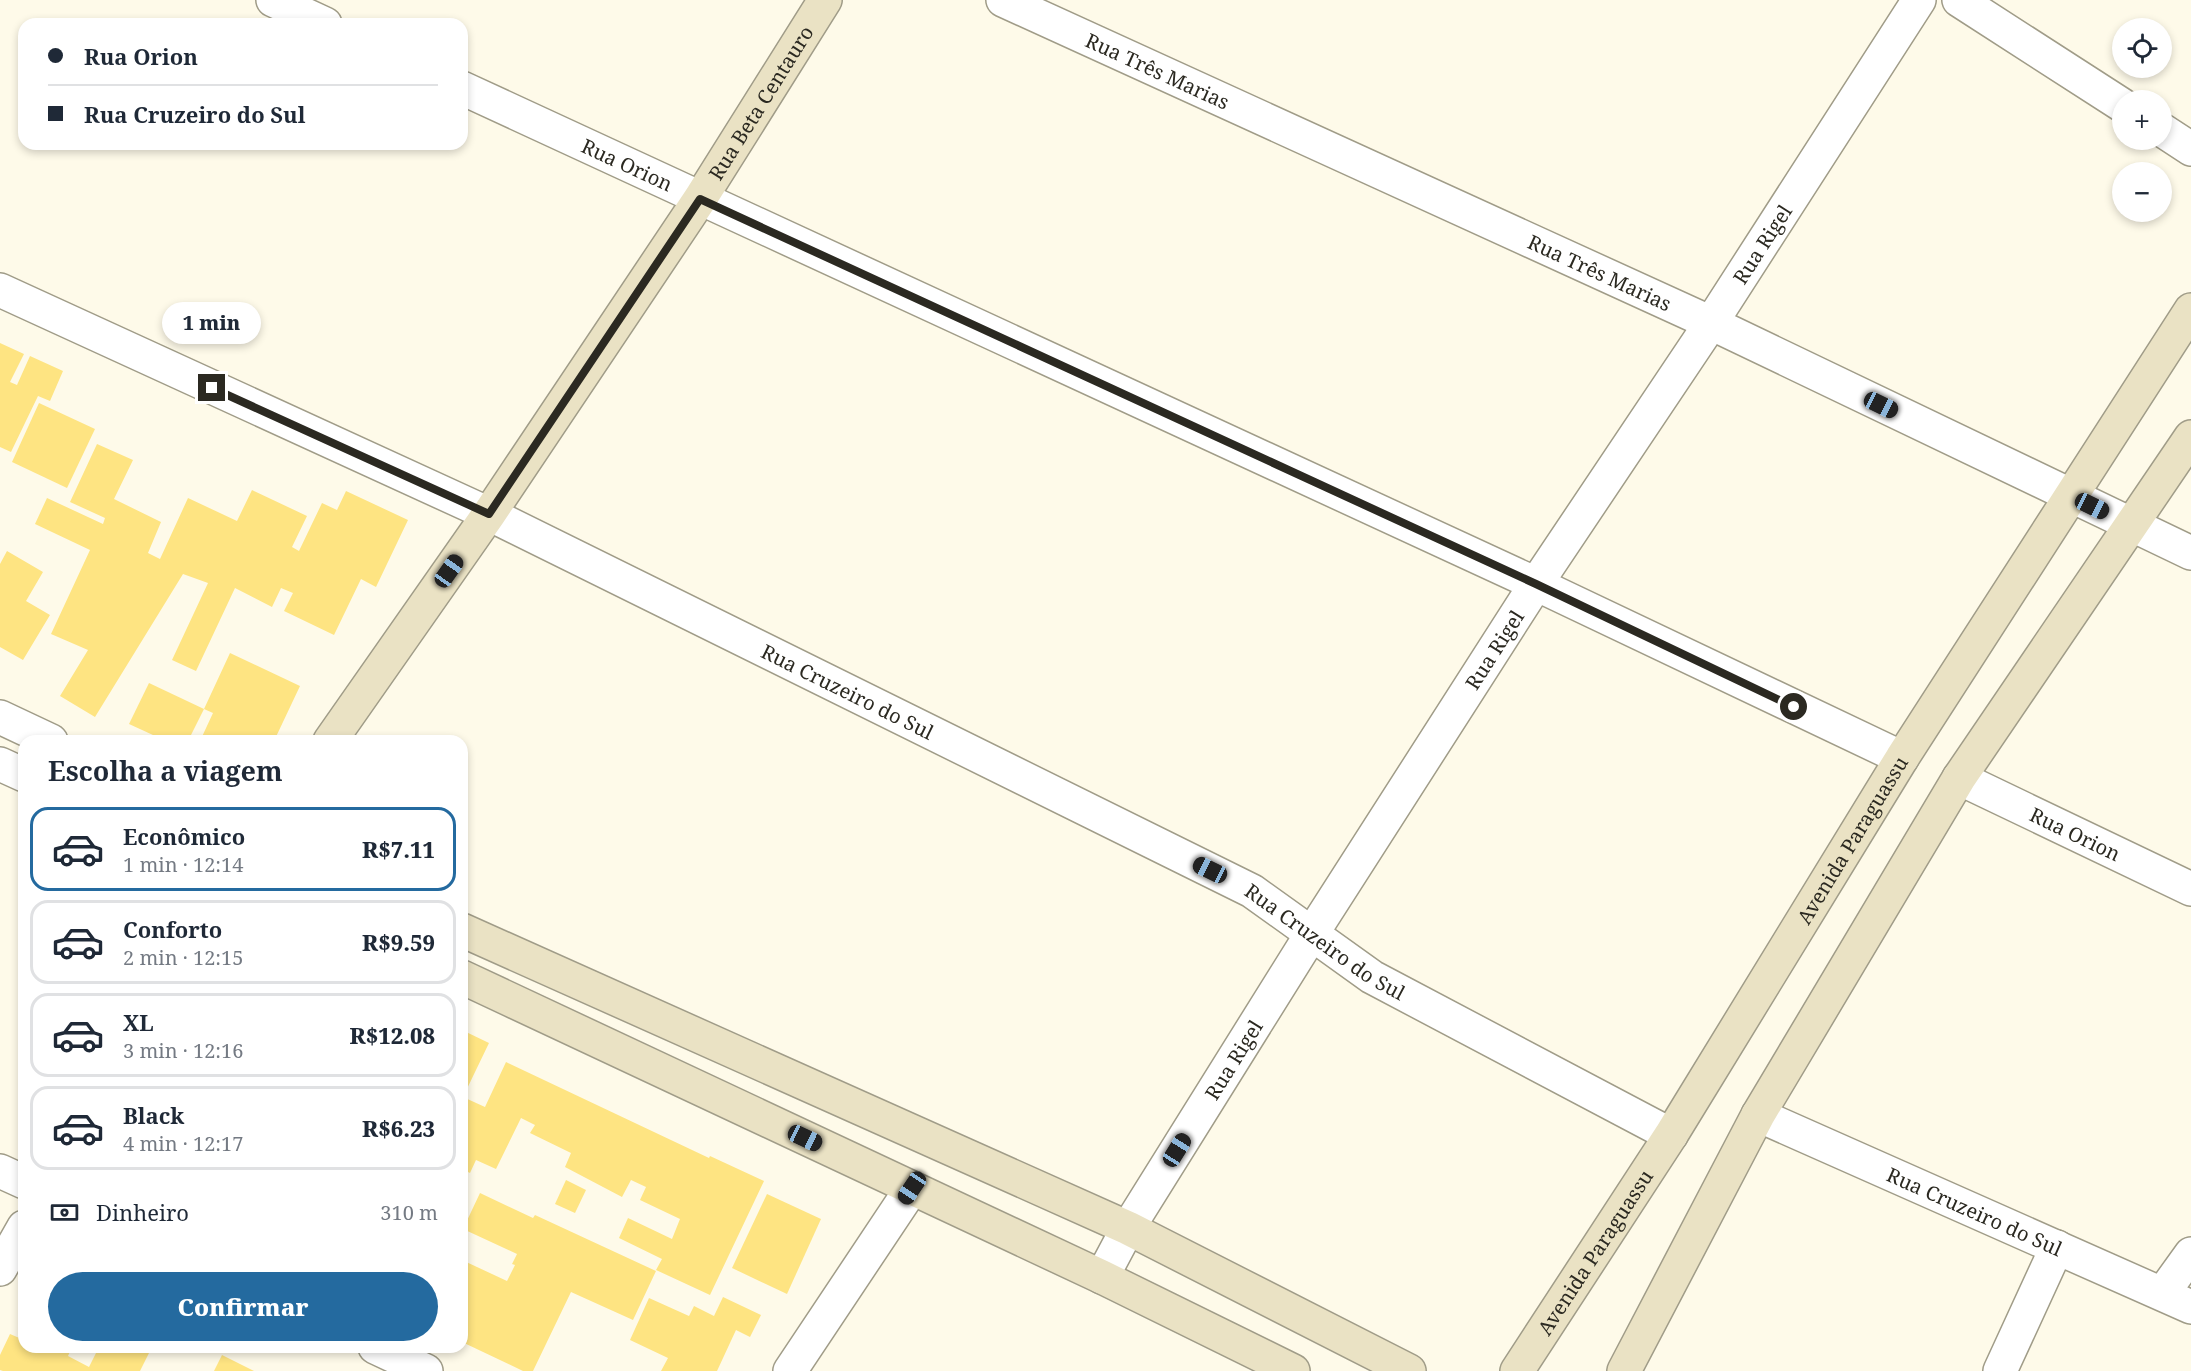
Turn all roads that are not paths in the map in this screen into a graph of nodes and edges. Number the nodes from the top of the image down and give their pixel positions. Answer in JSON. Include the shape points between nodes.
{"nodes":[{"id":1,"x":273,"y":0,"type":"edge"},
{"id":2,"x":825,"y":0,"type":"edge"},
{"id":3,"x":1003,"y":0,"type":"edge"},
{"id":4,"x":1919,"y":0,"type":"edge"},
{"id":5,"x":1959,"y":0,"type":"edge"},
{"id":6,"x":312,"y":18,"type":"edge"},
{"id":7,"x":468,"y":91,"type":"edge"},
{"id":8,"x":2112,"y":99,"type":"edge"},
{"id":9,"x":2172,"y":137,"type":"edge"},
{"id":10,"x":2191,"y":149,"type":"edge"},
{"id":11,"x":700,"y":199,"type":"junction"},
{"id":12,"x":0,"y":290,"type":"edge"},
{"id":13,"x":2191,"y":310,"type":"edge"},
{"id":14,"x":1711,"y":323,"type":"junction"},
{"id":15,"x":2191,"y":437,"type":"edge"},
{"id":16,"x":2072,"y":496,"type":"junction"},
{"id":17,"x":489,"y":514,"type":"junction"},
{"id":18,"x":2132,"y":525,"type":"junction"},
{"id":19,"x":2191,"y":553,"type":"edge"},
{"id":20,"x":1536,"y":584,"type":"junction"},
{"id":21,"x":0,"y":717,"type":"edge"},
{"id":22,"x":38,"y":735,"type":"edge"},
{"id":23,"x":334,"y":735,"type":"edge"},
{"id":24,"x":1902,"y":758,"type":"junction"},
{"id":25,"x":0,"y":764,"type":"edge"},
{"id":26,"x":18,"y":772,"type":"edge"},
{"id":27,"x":1959,"y":778,"type":"junction"},
{"id":28,"x":2191,"y":889,"type":"edge"},
{"id":29,"x":468,"y":933,"type":"edge"},
{"id":30,"x":1311,"y":935,"type":"junction"},
{"id":31,"x":468,"y":980,"type":"edge"},
{"id":32,"x":1758,"y":1115,"type":"junction"},
{"id":33,"x":1671,"y":1135,"type":"junction"},
{"id":34,"x":0,"y":1171,"type":"edge"},
{"id":35,"x":18,"y":1179,"type":"edge"},
{"id":36,"x":912,"y":1188,"type":"junction"},
{"id":37,"x":1128,"y":1228,"type":"junction"},
{"id":38,"x":18,"y":1238,"type":"edge"},
{"id":39,"x":2057,"y":1247,"type":"junction"},
{"id":40,"x":2191,"y":1254,"type":"edge"},
{"id":41,"x":0,"y":1269,"type":"edge"},
{"id":42,"x":1102,"y":1277,"type":"junction"},
{"id":43,"x":2177,"y":1300,"type":"edge"},
{"id":44,"x":388,"y":1353,"type":"edge"},
{"id":45,"x":426,"y":1371,"type":"edge"},
{"id":46,"x":790,"y":1371,"type":"edge"},
{"id":47,"x":1293,"y":1371,"type":"edge"},
{"id":48,"x":1409,"y":1371,"type":"edge"},
{"id":49,"x":1517,"y":1371,"type":"edge"},
{"id":50,"x":1624,"y":1371,"type":"edge"},
{"id":51,"x":2000,"y":1371,"type":"edge"}],
"edges":[{"from":1,"to":6,"type":"street"},
{"from":2,"to":11,"type":"street","name":"Rua Beta Centauro"},
{"from":3,"to":14,"type":"street","name":"Rua Três Marias"},
{"from":4,"to":14,"type":"street","name":"Rua Rigel"},
{"from":5,"to":8,"type":"street"},
{"from":7,"to":11,"type":"street","name":"Rua Orion"},
{"from":9,"to":10,"type":"street"},
{"from":11,"to":17,"type":"street","name":"Rua Beta Centauro"},
{"from":11,"to":20,"type":"street","name":"Rua Orion"},
{"from":12,"to":17,"type":"street","name":"Rua Cruzeiro do Sul"},
{"from":13,"to":16,"type":"street","name":"Avenida Paraguassu"},
{"from":14,"to":16,"type":"street","name":"Rua Três Marias"},
{"from":14,"to":20,"type":"street","name":"Rua Rigel"},
{"from":15,"to":18,"type":"street"},
{"from":16,"to":18,"type":"street","name":"Rua Três Marias"},
{"from":16,"to":24,"type":"street","name":"Avenida Paraguassu"},
{"from":17,"to":23,"type":"street","name":"Rua Beta Centauro"},
{"from":17,"to":30,"type":"street","name":"Rua Cruzeiro do Sul","via":[[1252,891]]},
{"from":18,"to":19,"type":"street","name":"Rua Três Marias"},
{"from":18,"to":27,"type":"street"},
{"from":20,"to":24,"type":"street","name":"Rua Orion"},
{"from":20,"to":30,"type":"street","name":"Rua Rigel"},
{"from":21,"to":22,"type":"street"},
{"from":24,"to":33,"type":"street","name":"Avenida Paraguassu"},
{"from":25,"to":26,"type":"street"},
{"from":27,"to":28,"type":"street","name":"Rua Orion"},
{"from":27,"to":32,"type":"street"},
{"from":29,"to":37,"type":"street"},
{"from":30,"to":33,"type":"street","name":"Rua Cruzeiro do Sul","via":[[1372,977]]},
{"from":30,"to":37,"type":"street","name":"Rua Rigel"},
{"from":31,"to":36,"type":"street"},
{"from":32,"to":39,"type":"street","name":"Rua Cruzeiro do Sul"},
{"from":32,"to":50,"type":"street"},
{"from":33,"to":49,"type":"street","name":"Avenida Paraguassu"},
{"from":34,"to":35,"type":"street"},
{"from":36,"to":42,"type":"street"},
{"from":36,"to":46,"type":"street"},
{"from":37,"to":42,"type":"street","name":"Rua Rigel"},
{"from":37,"to":48,"type":"street"},
{"from":38,"to":41,"type":"street"},
{"from":39,"to":43,"type":"street","name":"Rua Cruzeiro do Sul"},
{"from":39,"to":51,"type":"street"},
{"from":40,"to":43,"type":"street"},
{"from":42,"to":47,"type":"street"},
{"from":44,"to":45,"type":"street"}]}
